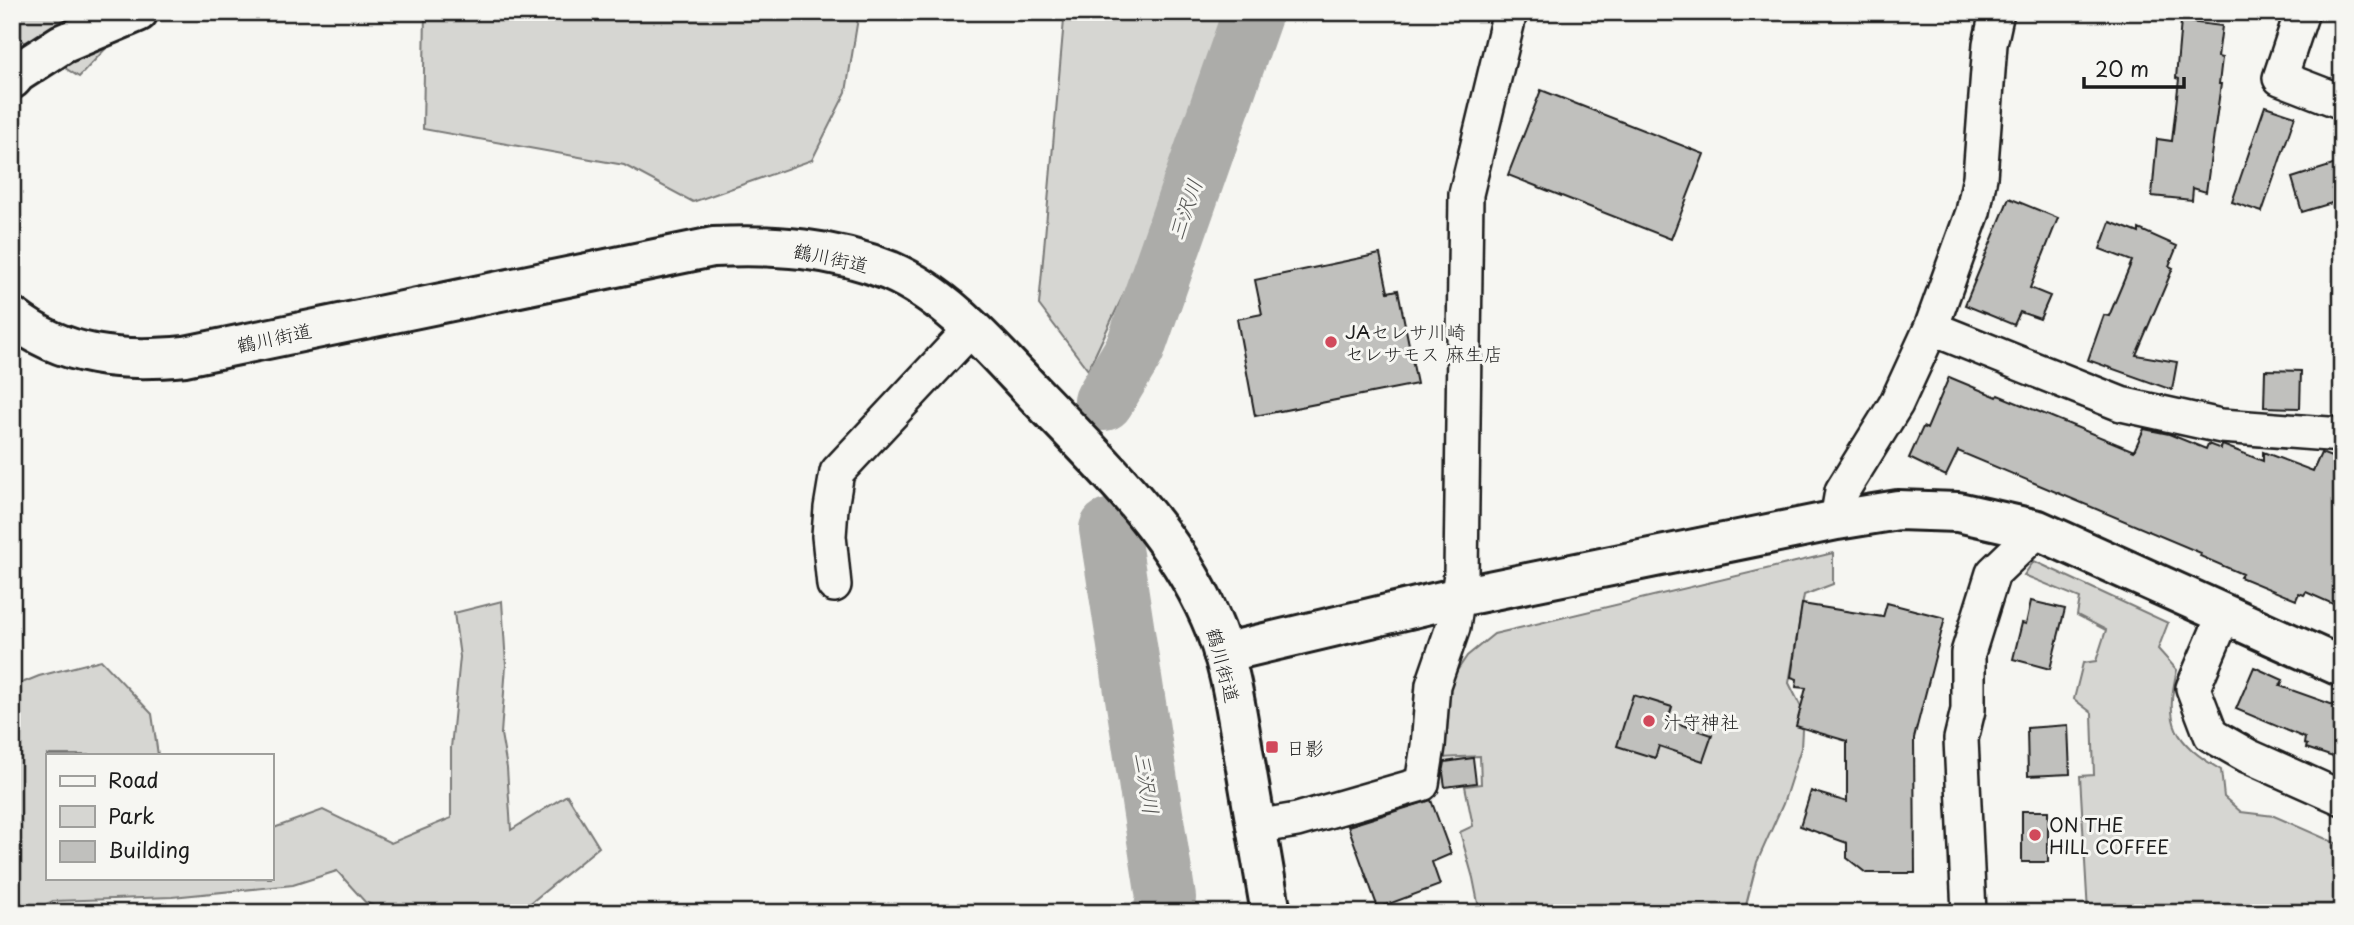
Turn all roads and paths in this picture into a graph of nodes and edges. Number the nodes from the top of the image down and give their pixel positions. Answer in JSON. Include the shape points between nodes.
{"nodes":[{"id":1,"x":138,"y":12,"type":"edge"},
{"id":2,"x":1510,"y":12,"type":"edge"},
{"id":3,"x":1997,"y":12,"type":"edge"},
{"id":4,"x":2302,"y":12,"type":"edge"},
{"id":5,"x":12,"y":79,"type":"edge"},
{"id":6,"x":2342,"y":102,"type":"edge"},
{"id":7,"x":12,"y":317,"type":"edge"},
{"id":8,"x":972,"y":328,"type":"junction"},
{"id":9,"x":1931,"y":328,"type":"junction"},
{"id":10,"x":2342,"y":435,"type":"edge"},
{"id":11,"x":1837,"y":520,"type":"junction"},
{"id":12,"x":2038,"y":530,"type":"junction"},
{"id":13,"x":834,"y":585,"type":"dead end"},
{"id":14,"x":1459,"y":597,"type":"junction"},
{"id":15,"x":2224,"y":615,"type":"junction"},
{"id":16,"x":1223,"y":653,"type":"junction"},
{"id":17,"x":2342,"y":667,"type":"edge"},
{"id":18,"x":2342,"y":798,"type":"edge"},
{"id":19,"x":1256,"y":827,"type":"junction"},
{"id":20,"x":1271,"y":913,"type":"edge"},
{"id":21,"x":1969,"y":913,"type":"edge"}],
"edges":[{"from":1,"to":5,"type":"main road","via":[[62,44]]},
{"from":2,"to":14,"type":"street","via":[[1466,194]]},
{"from":3,"to":9,"type":"street","via":[[1973,212]]},
{"from":4,"to":6,"type":"street","via":[[2280,78]]},
{"from":7,"to":8,"type":"main road","name":"鶴川街道","via":[[44,337],[84,352],[157,359],[713,247],[753,245],[799,247],[892,272]]},
{"from":8,"to":13,"type":"street","via":[[837,472],[829,536]]},
{"from":8,"to":16,"type":"main road","name":"鶴川街道","via":[[1124,486],[1162,532],[1188,572]]},
{"from":9,"to":10,"type":"street","via":[[2121,404],[2221,426]]},
{"from":9,"to":11,"type":"street","via":[[1896,404],[1842,491]]},
{"from":11,"to":12,"type":"main road","via":[[1898,510],[1958,512]]},
{"from":11,"to":14,"type":"main road"},
{"from":12,"to":15,"type":"main road"},
{"from":12,"to":21,"type":"street","via":[[1993,573],[1968,653],[1968,710],[1961,739]]},
{"from":14,"to":16,"type":"main road"},
{"from":14,"to":19,"type":"street","via":[[1433,685],[1422,783],[1297,820]]},
{"from":15,"to":17,"type":"main road"},
{"from":15,"to":18,"type":"street","via":[[2193,688],[2211,735]]},
{"from":16,"to":19,"type":"main road","name":"鶴川街道"},
{"from":19,"to":20,"type":"main road","name":"鶴川街道"}]}
